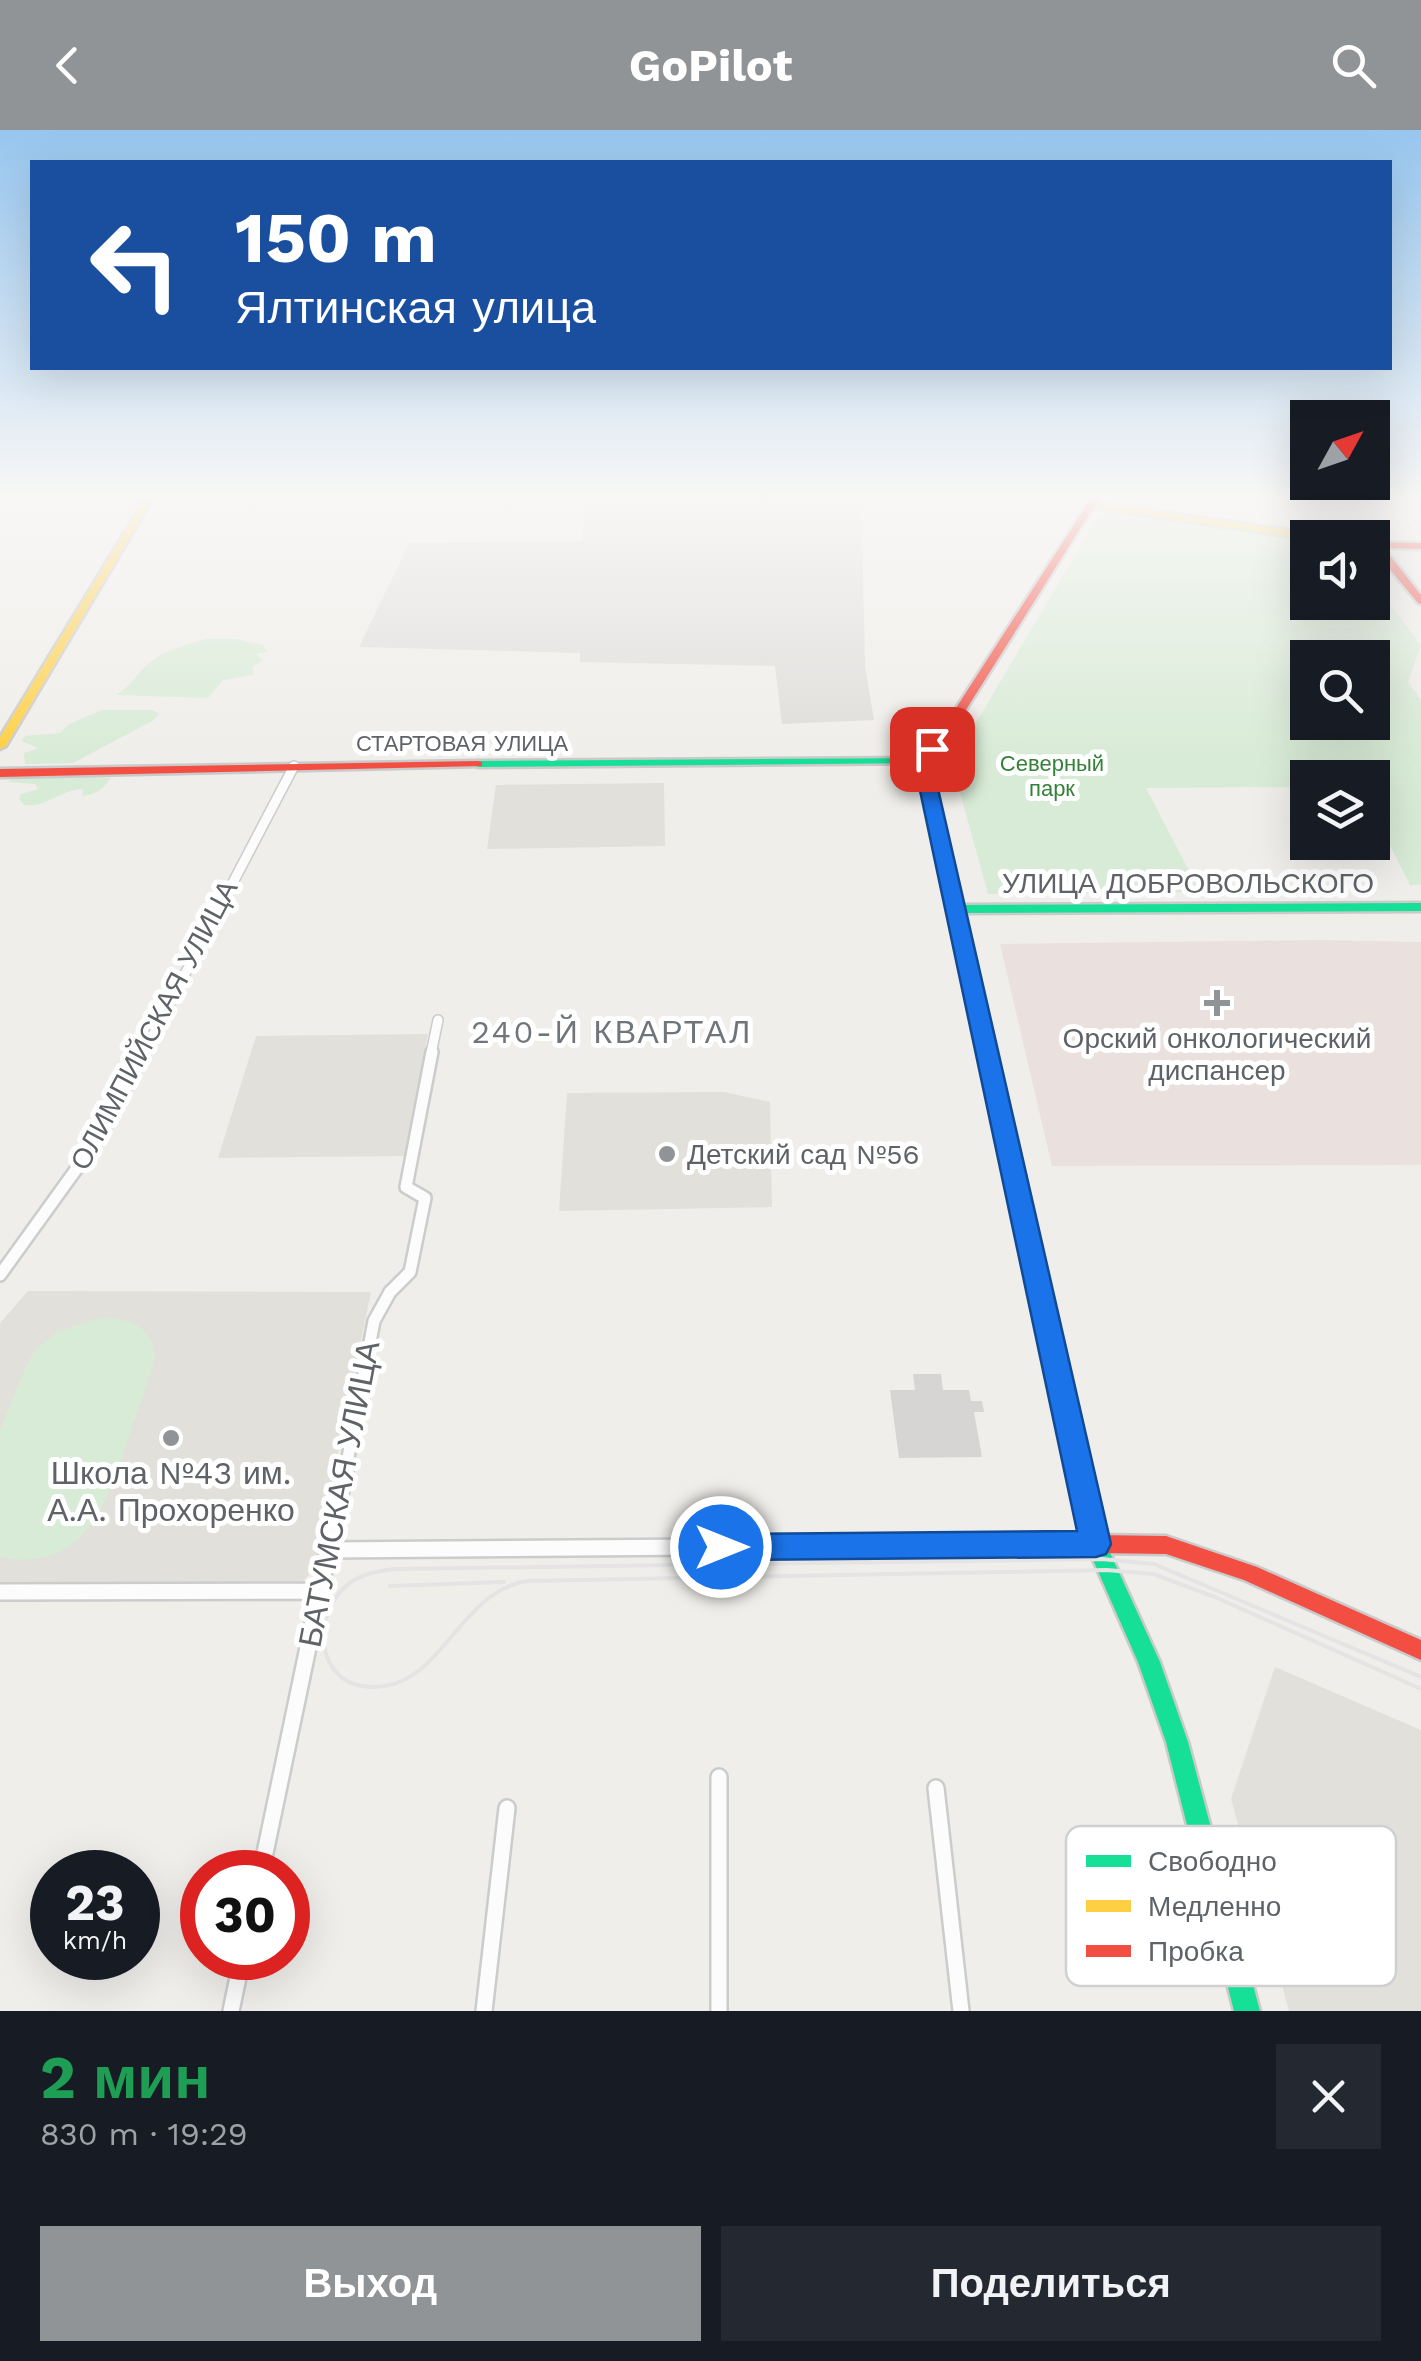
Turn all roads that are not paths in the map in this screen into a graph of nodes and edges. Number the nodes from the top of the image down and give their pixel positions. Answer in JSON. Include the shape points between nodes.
{"nodes":[{"id":1,"x":97,"y":585,"type":"edge"},
{"id":2,"x":1038,"y":585,"type":"edge"},
{"id":3,"x":0,"y":746,"type":"edge"},
{"id":4,"x":924,"y":760,"type":"junction"},
{"id":5,"x":294,"y":766,"type":"junction"},
{"id":6,"x":0,"y":773,"type":"edge"},
{"id":7,"x":1421,"y":907,"type":"edge"},
{"id":8,"x":955,"y":909,"type":"junction"},
{"id":9,"x":438,"y":1020,"type":"dead end"},
{"id":10,"x":0,"y":1276,"type":"edge"},
{"id":11,"x":1096,"y":1544,"type":"junction"},
{"id":12,"x":330,"y":1550,"type":"junction"},
{"id":13,"x":321,"y":1591,"type":"junction"},
{"id":14,"x":0,"y":1592,"type":"edge"},
{"id":15,"x":1421,"y":1650,"type":"edge"},
{"id":16,"x":719,"y":1776,"type":"dead end"},
{"id":17,"x":936,"y":1788,"type":"dead end"},
{"id":18,"x":507,"y":1808,"type":"dead end"},
{"id":19,"x":1199,"y":1826,"type":"edge"},
{"id":20,"x":265,"y":1850,"type":"edge"},
{"id":21,"x":237,"y":1980,"type":"edge"},
{"id":22,"x":1240,"y":1986,"type":"edge"},
{"id":23,"x":231,"y":2011,"type":"edge"},
{"id":24,"x":484,"y":2011,"type":"edge"},
{"id":25,"x":720,"y":2011,"type":"edge"},
{"id":26,"x":961,"y":2011,"type":"edge"},
{"id":27,"x":1247,"y":2011,"type":"edge"}],
"edges":[{"from":1,"to":3,"type":"main road"},
{"from":2,"to":4,"type":"main road"},
{"from":4,"to":5,"type":"main road","name":"СТАРТОВАЯ УЛИЦА"},
{"from":4,"to":8,"type":"main road"},
{"from":5,"to":6,"type":"main road","name":"СТАРТОВАЯ УЛИЦА"},
{"from":5,"to":10,"type":"street","name":"ОЛИМПИЙСКАЯ УЛИЦА","via":[[98,1139]]},
{"from":7,"to":8,"type":"main road","name":"УЛИЦА ДОБРОВОЛЬСКОГО"},
{"from":8,"to":11,"type":"main road"},
{"from":9,"to":12,"type":"street","name":"БАТУМСКАЯ УЛИЦА","via":[[406,1187],[425,1198],[421,1229],[410,1272],[374,1321]]},
{"from":11,"to":12,"type":"street"},
{"from":11,"to":15,"type":"main road","via":[[1166,1545],[1250,1572]]},
{"from":11,"to":19,"type":"main road","via":[[1149,1662]]},
{"from":12,"to":13,"type":"street","name":"БАТУМСКАЯ УЛИЦА"},
{"from":13,"to":14,"type":"street"},
{"from":13,"to":20,"type":"street","name":"БАТУМСКАЯ УЛИЦА"},
{"from":16,"to":25,"type":"street"},
{"from":17,"to":26,"type":"street"},
{"from":18,"to":24,"type":"street"},
{"from":21,"to":23,"type":"street"},
{"from":22,"to":27,"type":"main road"}]}
